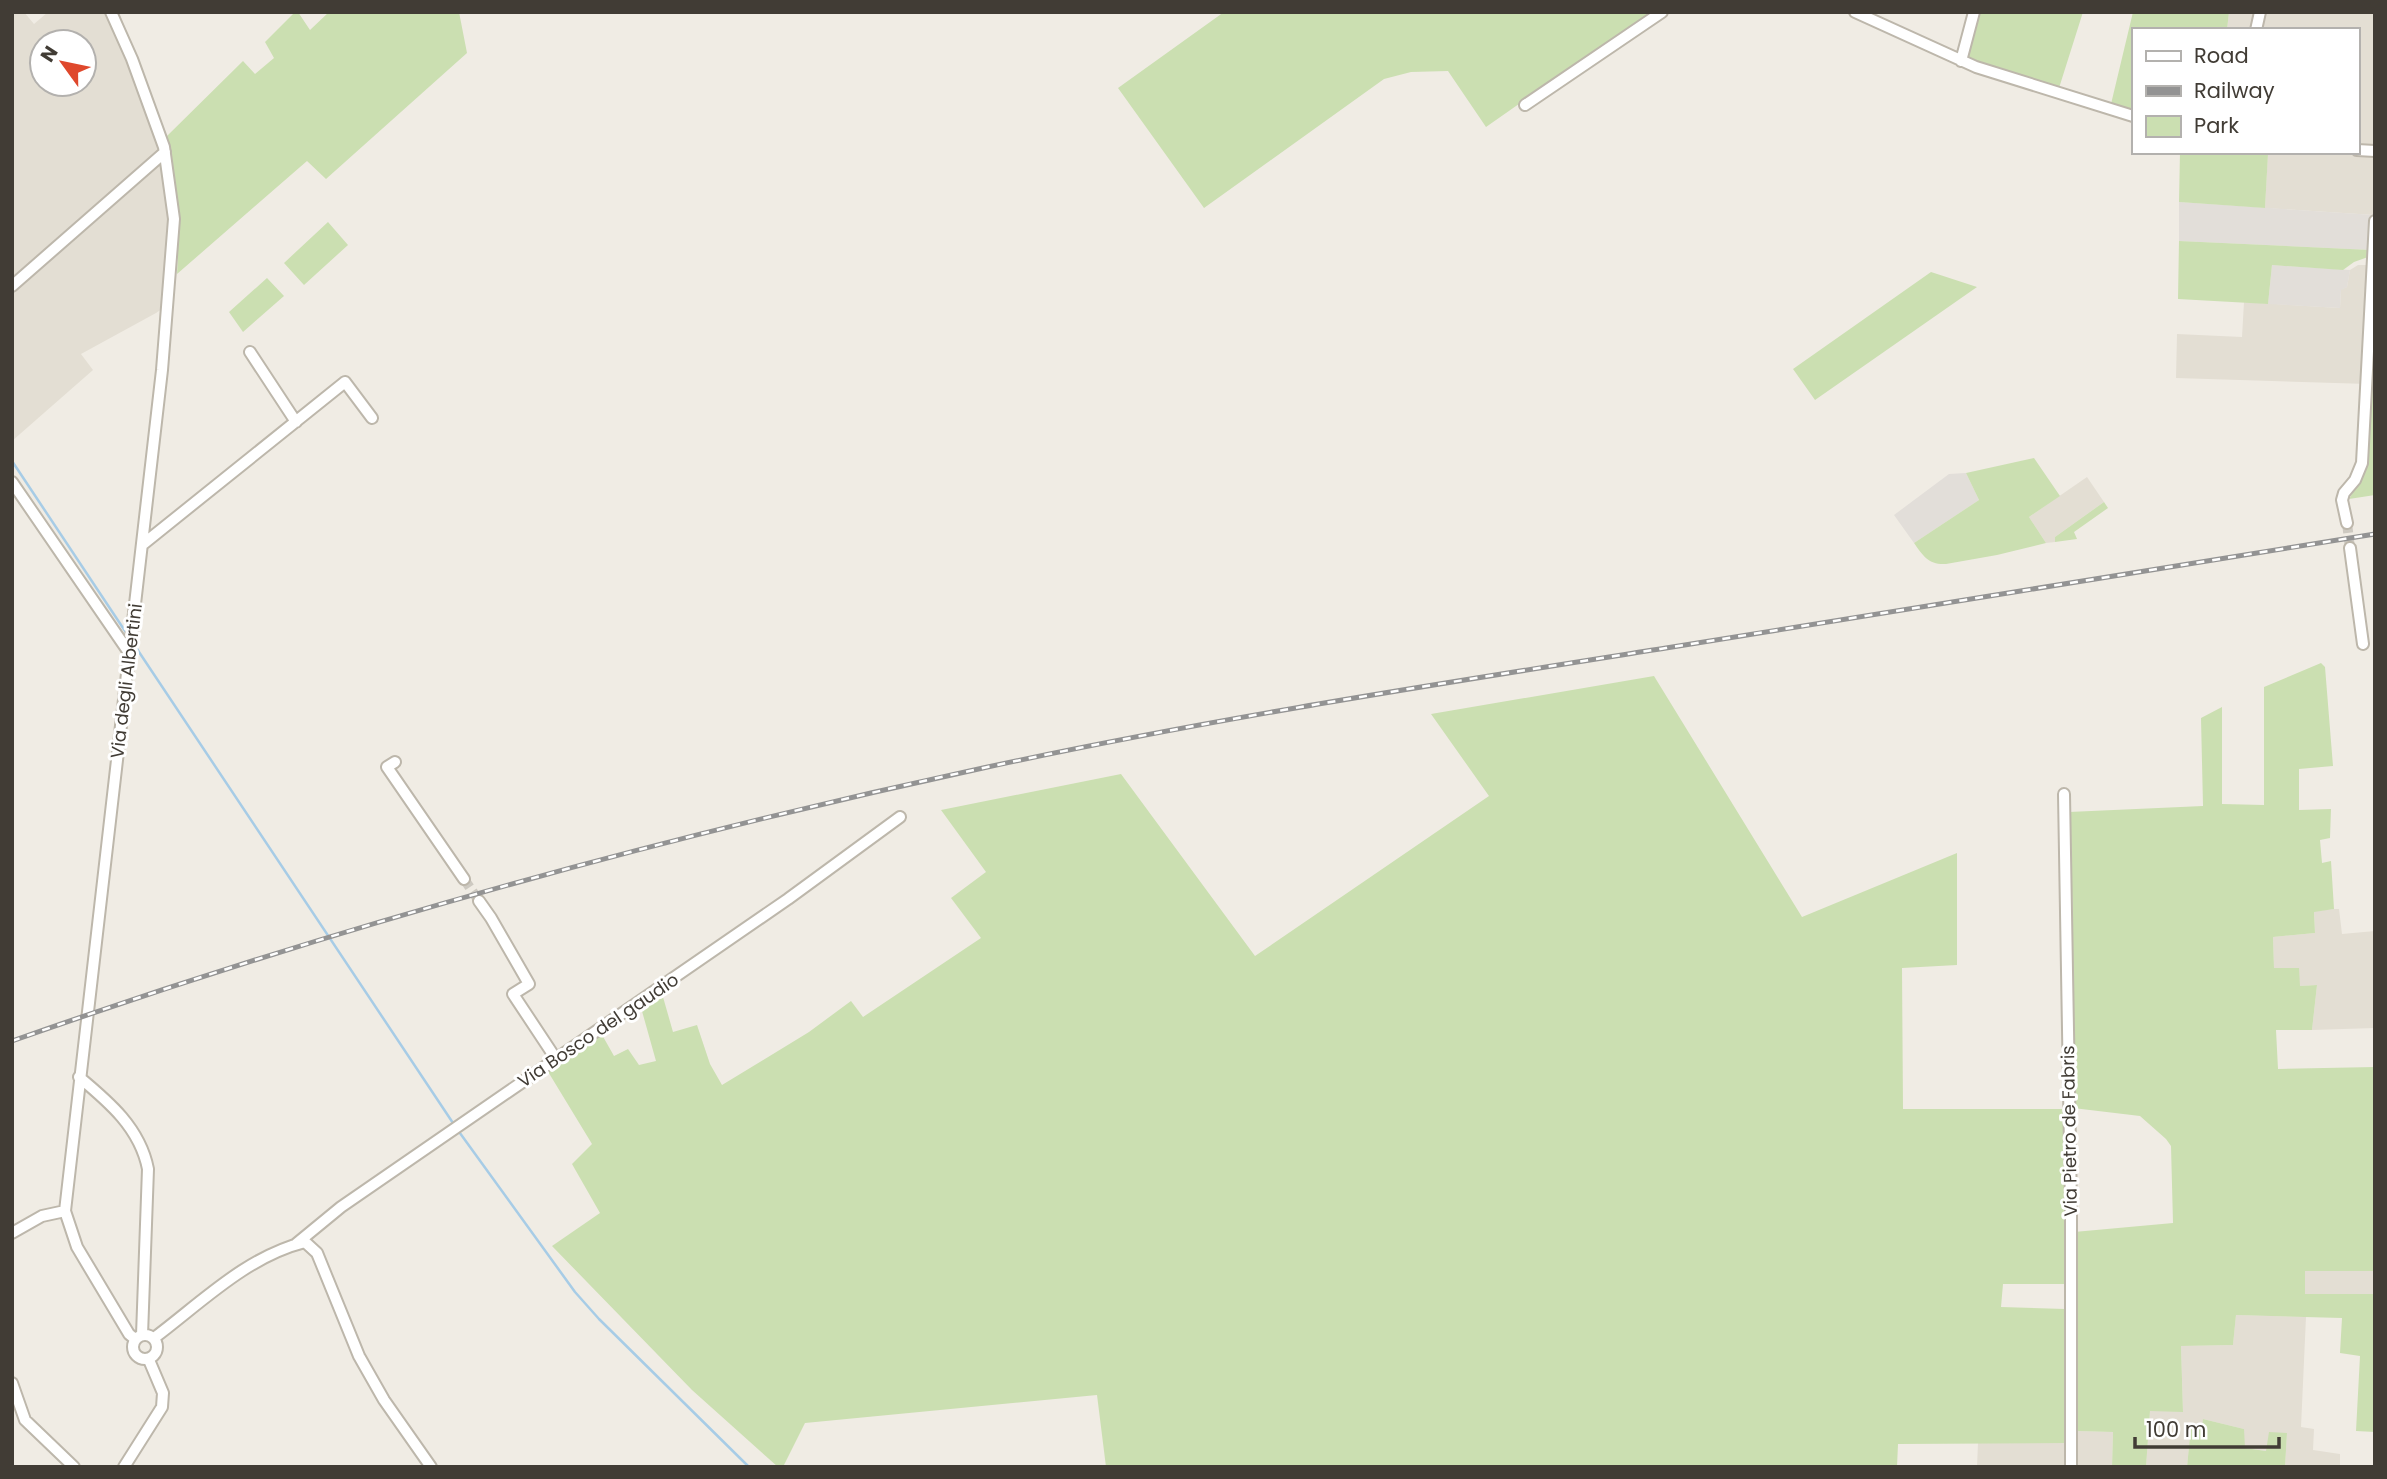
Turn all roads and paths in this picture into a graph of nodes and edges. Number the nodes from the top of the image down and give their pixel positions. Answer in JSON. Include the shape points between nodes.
{"nodes":[{"id":1,"x":111,"y":12,"type":"edge"},
{"id":2,"x":1662,"y":12,"type":"edge"},
{"id":3,"x":1855,"y":12,"type":"edge"},
{"id":4,"x":1974,"y":12,"type":"edge"},
{"id":5,"x":1961,"y":61,"type":"junction"},
{"id":6,"x":1525,"y":105,"type":"dead end"},
{"id":7,"x":2132,"y":116,"type":"edge"},
{"id":8,"x":165,"y":152,"type":"junction"},
{"id":9,"x":2375,"y":221,"type":"edge"},
{"id":10,"x":12,"y":286,"type":"edge"},
{"id":11,"x":250,"y":352,"type":"dead end"},
{"id":12,"x":372,"y":418,"type":"dead end"},
{"id":13,"x":296,"y":422,"type":"junction"},
{"id":14,"x":12,"y":482,"type":"edge"},
{"id":15,"x":2347,"y":523,"type":"tunnel mouth"},
{"id":16,"x":142,"y":545,"type":"junction"},
{"id":17,"x":2350,"y":548,"type":"tunnel mouth"},
{"id":18,"x":131,"y":645,"type":"junction"},
{"id":19,"x":2363,"y":645,"type":"dead end"},
{"id":20,"x":395,"y":762,"type":"dead end"},
{"id":21,"x":2064,"y":794,"type":"dead end"},
{"id":22,"x":900,"y":817,"type":"dead end"},
{"id":23,"x":464,"y":879,"type":"tunnel mouth"},
{"id":24,"x":479,"y":901,"type":"tunnel mouth"},
{"id":25,"x":556,"y":1059,"type":"junction"},
{"id":26,"x":79,"y":1077,"type":"junction"},
{"id":27,"x":65,"y":1211,"type":"junction"},
{"id":28,"x":12,"y":1233,"type":"edge"},
{"id":29,"x":296,"y":1244,"type":"junction"},
{"id":30,"x":139,"y":1337,"type":"junction"},
{"id":31,"x":154,"y":1338,"type":"junction"},
{"id":32,"x":149,"y":1360,"type":"junction"},
{"id":33,"x":12,"y":1383,"type":"edge"},
{"id":34,"x":74,"y":1467,"type":"edge"},
{"id":35,"x":124,"y":1467,"type":"edge"},
{"id":36,"x":431,"y":1467,"type":"edge"},
{"id":37,"x":2071,"y":1467,"type":"edge"}],
"edges":[{"from":1,"to":8,"type":"street","name":"Via degli Albertini"},
{"from":2,"to":6,"type":"street"},
{"from":3,"to":5,"type":"street"},
{"from":4,"to":5,"type":"street"},
{"from":5,"to":7,"type":"street"},
{"from":8,"to":10,"type":"street"},
{"from":8,"to":16,"type":"street","name":"Via degli Albertini","via":[[174,219]]},
{"from":9,"to":15,"type":"street","via":[[2362,463],[2342,500]]},
{"from":11,"to":13,"type":"street"},
{"from":12,"to":13,"type":"street","via":[[345,382]]},
{"from":13,"to":16,"type":"street"},
{"from":14,"to":18,"type":"street"},
{"from":16,"to":18,"type":"street","name":"Via degli Albertini"},
{"from":17,"to":19,"type":"street"},
{"from":18,"to":26,"type":"street","name":"Via degli Albertini"},
{"from":20,"to":23,"type":"street","via":[[387,767]]},
{"from":21,"to":37,"type":"street","name":"Via Pietro de Fabris"},
{"from":22,"to":25,"type":"street","name":"Via Bosco del gaudio"},
{"from":24,"to":25,"type":"street","via":[[528,984],[513,995]]},
{"from":25,"to":29,"type":"street","name":"Via Bosco del gaudio","via":[[341,1207]]},
{"from":26,"to":27,"type":"street","name":"Via degli Albertini"},
{"from":26,"to":30,"type":"street","via":[[117,1110],[145,1155]]},
{"from":27,"to":28,"type":"street","via":[[42,1216]]},
{"from":27,"to":30,"type":"street","name":"Via degli Albertini","via":[[77,1247],[129,1334]]},
{"from":29,"to":31,"type":"street","name":"Via Bosco del gaudio","via":[[251,1263]]},
{"from":29,"to":36,"type":"street","via":[[305,1242],[317,1253],[359,1356]]},
{"from":30,"to":31,"type":"street"},
{"from":30,"to":32,"type":"street","via":[[133,1346],[135,1356]]},
{"from":31,"to":32,"type":"street","via":[[158,1348]]},
{"from":32,"to":35,"type":"street","via":[[163,1393],[162,1407]]},
{"from":33,"to":34,"type":"street","via":[[25,1420]]}]}
